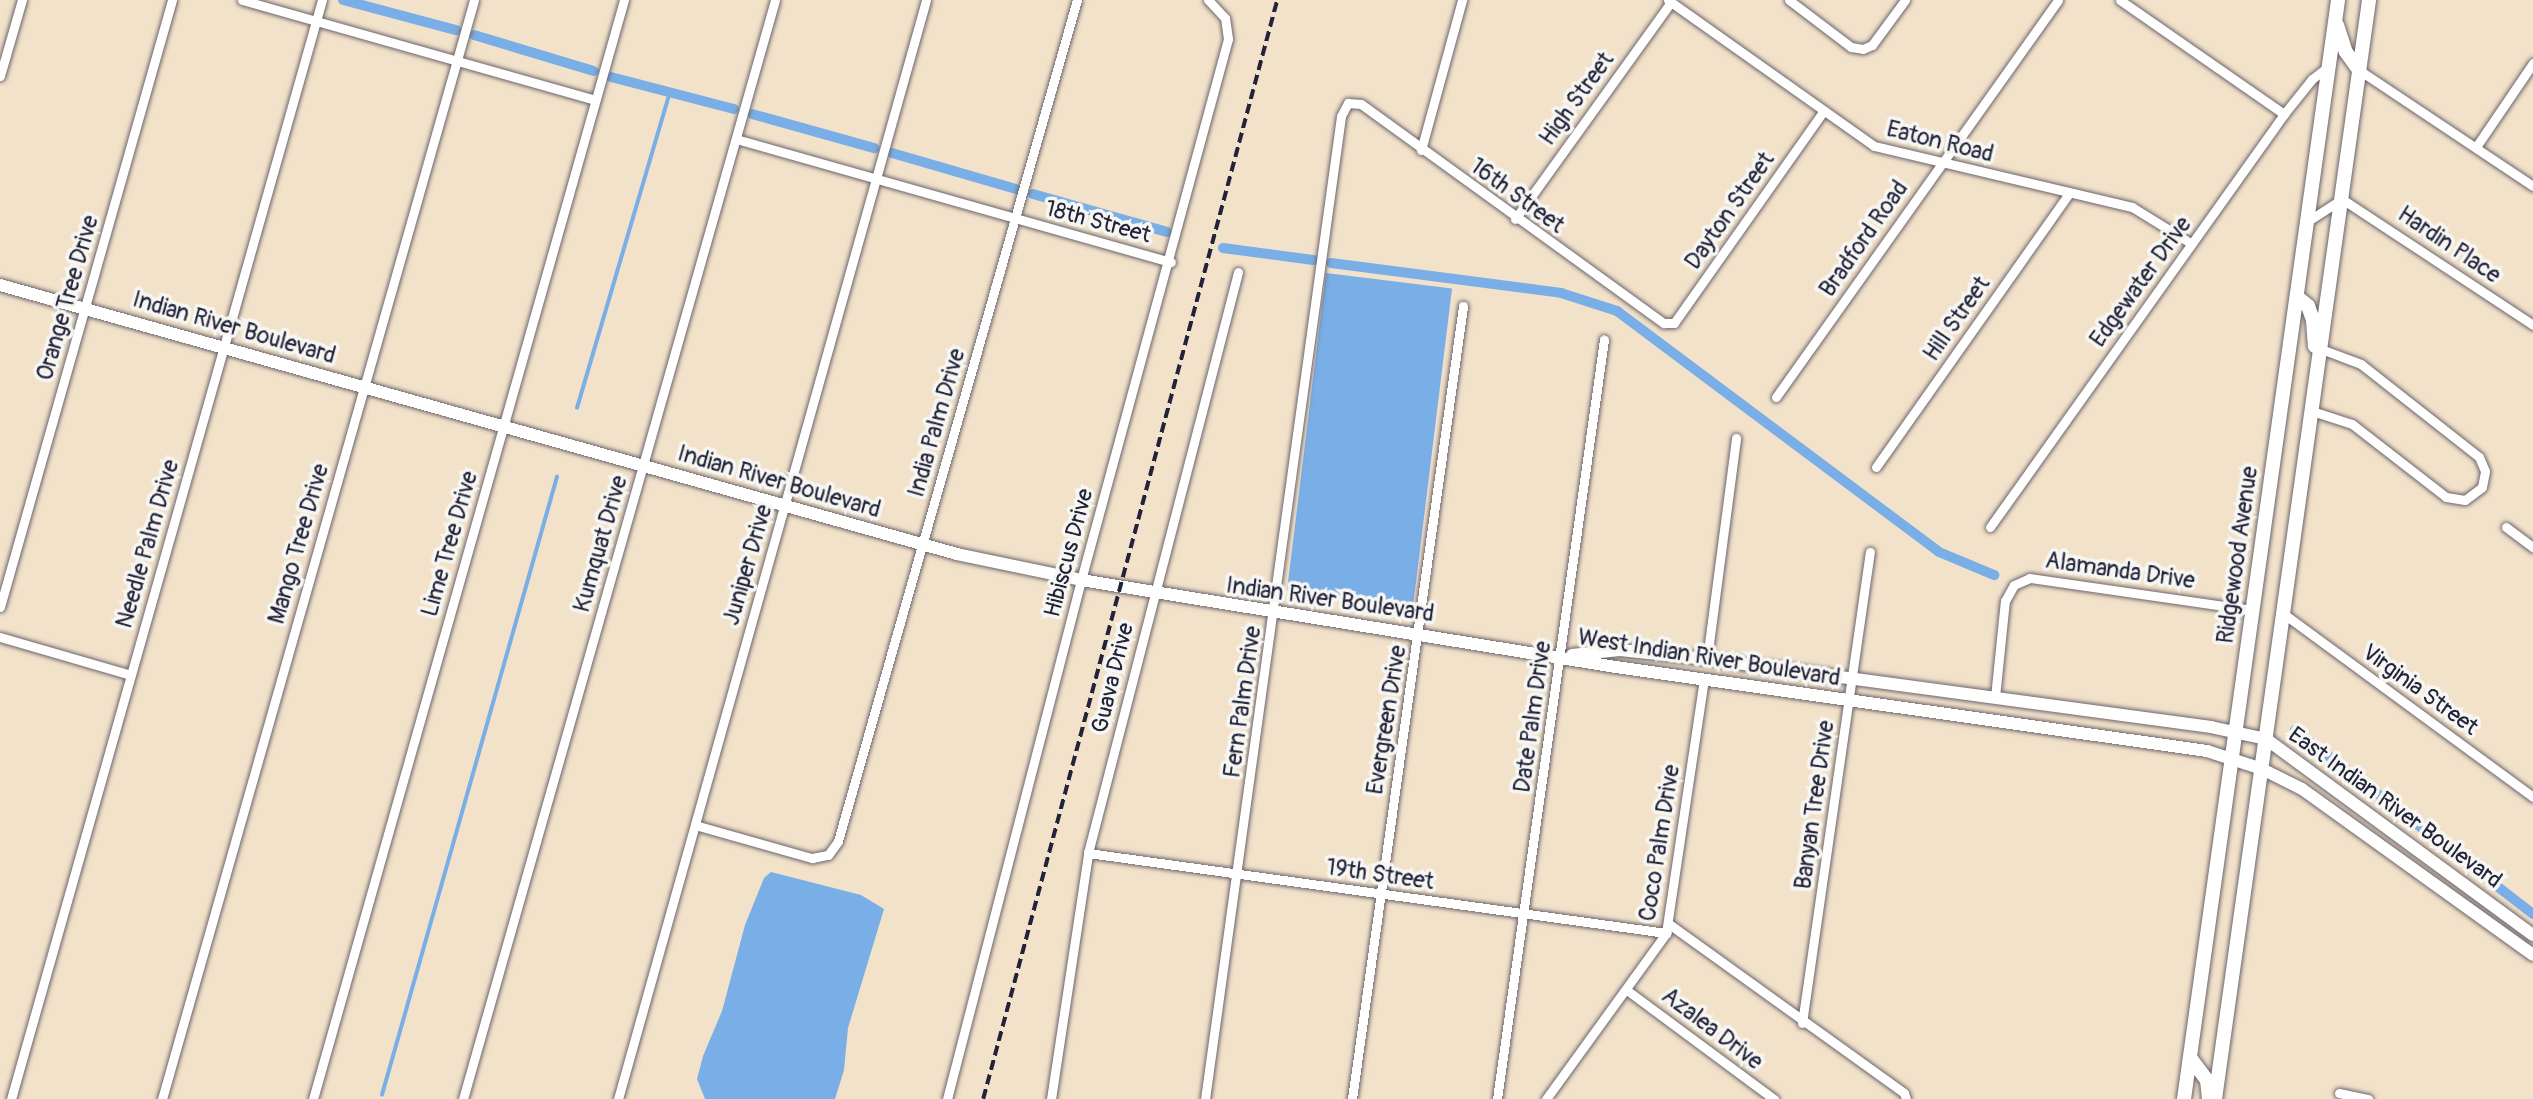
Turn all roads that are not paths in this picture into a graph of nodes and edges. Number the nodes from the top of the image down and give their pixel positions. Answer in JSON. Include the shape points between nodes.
{"nodes":[{"id":1,"x":22,"y":0,"type":"edge"},
{"id":2,"x":172,"y":0,"type":"edge"},
{"id":3,"x":242,"y":0,"type":"edge"},
{"id":4,"x":322,"y":0,"type":"edge"},
{"id":5,"x":474,"y":0,"type":"edge"},
{"id":6,"x":624,"y":0,"type":"edge"},
{"id":7,"x":775,"y":0,"type":"edge"},
{"id":8,"x":926,"y":0,"type":"edge"},
{"id":9,"x":1077,"y":0,"type":"edge"},
{"id":10,"x":1208,"y":0,"type":"edge"},
{"id":11,"x":1462,"y":0,"type":"edge"},
{"id":12,"x":1789,"y":0,"type":"edge"},
{"id":13,"x":1905,"y":0,"type":"edge"},
{"id":14,"x":2058,"y":0,"type":"edge"},
{"id":15,"x":2120,"y":0,"type":"edge"},
{"id":16,"x":2338,"y":0,"type":"edge"},
{"id":17,"x":2369,"y":0,"type":"edge"},
{"id":18,"x":1670,"y":1,"type":"edge"},
{"id":19,"x":2335,"y":18,"type":"junction"},
{"id":20,"x":316,"y":21,"type":"junction"},
{"id":21,"x":457,"y":61,"type":"junction"},
{"id":22,"x":2533,"y":63,"type":"edge"},
{"id":23,"x":2329,"y":66,"type":"junction"},
{"id":24,"x":2359,"y":70,"type":"junction"},
{"id":25,"x":0,"y":76,"type":"edge"},
{"id":26,"x":595,"y":100,"type":"junction"},
{"id":27,"x":1348,"y":103,"type":"joint"},
{"id":28,"x":1822,"y":113,"type":"junction"},
{"id":29,"x":2284,"y":114,"type":"junction"},
{"id":30,"x":736,"y":139,"type":"junction"},
{"id":31,"x":2476,"y":147,"type":"junction"},
{"id":32,"x":1421,"y":150,"type":"junction"},
{"id":33,"x":1940,"y":164,"type":"junction"},
{"id":34,"x":874,"y":179,"type":"junction"},
{"id":35,"x":2533,"y":186,"type":"edge"},
{"id":36,"x":2069,"y":193,"type":"junction"},
{"id":37,"x":2342,"y":199,"type":"junction"},
{"id":38,"x":1015,"y":219,"type":"junction"},
{"id":39,"x":1515,"y":219,"type":"junction"},
{"id":40,"x":2308,"y":221,"type":"junction"},
{"id":41,"x":2192,"y":244,"type":"junction"},
{"id":42,"x":1171,"y":262,"type":"junction"},
{"id":43,"x":1238,"y":272,"type":"dead end"},
{"id":44,"x":0,"y":285,"type":"edge"},
{"id":45,"x":2297,"y":297,"type":"junction"},
{"id":46,"x":1463,"y":306,"type":"dead end"},
{"id":47,"x":85,"y":309,"type":"junction"},
{"id":48,"x":1664,"y":323,"type":"joint"},
{"id":49,"x":2533,"y":325,"type":"edge"},
{"id":50,"x":1604,"y":340,"type":"dead end"},
{"id":51,"x":224,"y":348,"type":"junction"},
{"id":52,"x":2321,"y":349,"type":"junction"},
{"id":53,"x":2318,"y":371,"type":"junction"},
{"id":54,"x":364,"y":387,"type":"junction"},
{"id":55,"x":1776,"y":397,"type":"dead end"},
{"id":56,"x":2312,"y":411,"type":"junction"},
{"id":57,"x":504,"y":426,"type":"junction"},
{"id":58,"x":1736,"y":438,"type":"dead end"},
{"id":59,"x":643,"y":466,"type":"junction"},
{"id":60,"x":1876,"y":467,"type":"dead end"},
{"id":61,"x":784,"y":505,"type":"junction"},
{"id":62,"x":1990,"y":527,"type":"dead end"},
{"id":63,"x":2506,"y":527,"type":"dead end"},
{"id":64,"x":922,"y":544,"type":"junction"},
{"id":65,"x":2533,"y":547,"type":"edge"},
{"id":66,"x":1870,"y":552,"type":"dead end"},
{"id":67,"x":1080,"y":580,"type":"junction"},
{"id":68,"x":1154,"y":596,"type":"junction"},
{"id":69,"x":0,"y":607,"type":"edge"},
{"id":70,"x":2253,"y":610,"type":"junction"},
{"id":71,"x":1275,"y":613,"type":"junction"},
{"id":72,"x":2284,"y":614,"type":"junction"},
{"id":73,"x":1420,"y":634,"type":"junction"},
{"id":74,"x":0,"y":637,"type":"edge"},
{"id":75,"x":1561,"y":656,"type":"junction"},
{"id":76,"x":1707,"y":659,"type":"junction"},
{"id":77,"x":131,"y":675,"type":"junction"},
{"id":78,"x":1853,"y":677,"type":"junction"},
{"id":79,"x":1704,"y":680,"type":"junction"},
{"id":80,"x":1995,"y":697,"type":"junction"},
{"id":81,"x":1849,"y":700,"type":"junction"},
{"id":82,"x":2236,"y":732,"type":"junction"},
{"id":83,"x":2266,"y":739,"type":"junction"},
{"id":84,"x":2232,"y":758,"type":"junction"},
{"id":85,"x":2262,"y":769,"type":"junction"},
{"id":86,"x":2533,"y":797,"type":"edge"},
{"id":87,"x":2350,"y":800,"type":"junction"},
{"id":88,"x":2340,"y":815,"type":"junction"},
{"id":89,"x":695,"y":825,"type":"junction"},
{"id":90,"x":1088,"y":853,"type":"junction"},
{"id":91,"x":1238,"y":875,"type":"junction"},
{"id":92,"x":1381,"y":895,"type":"junction"},
{"id":93,"x":1525,"y":915,"type":"junction"},
{"id":94,"x":1668,"y":929,"type":"junction"},
{"id":95,"x":2533,"y":935,"type":"edge"},
{"id":96,"x":2533,"y":955,"type":"edge"},
{"id":97,"x":1628,"y":990,"type":"junction"},
{"id":98,"x":1802,"y":1023,"type":"junction"},
{"id":99,"x":2191,"y":1059,"type":"junction"},
{"id":100,"x":2339,"y":1093,"type":"dead end"},
{"id":101,"x":1905,"y":1096,"type":"edge"},
{"id":102,"x":11,"y":1099,"type":"edge"},
{"id":103,"x":162,"y":1099,"type":"edge"},
{"id":104,"x":313,"y":1099,"type":"edge"},
{"id":105,"x":463,"y":1099,"type":"edge"},
{"id":106,"x":618,"y":1099,"type":"edge"},
{"id":107,"x":947,"y":1099,"type":"edge"},
{"id":108,"x":1051,"y":1099,"type":"edge"},
{"id":109,"x":1205,"y":1099,"type":"edge"},
{"id":110,"x":1352,"y":1099,"type":"edge"},
{"id":111,"x":1497,"y":1099,"type":"edge"},
{"id":112,"x":1546,"y":1099,"type":"edge"},
{"id":113,"x":1774,"y":1099,"type":"edge"},
{"id":114,"x":2184,"y":1099,"type":"edge"},
{"id":115,"x":2209,"y":1099,"type":"edge"},
{"id":116,"x":2216,"y":1099,"type":"edge"},
{"id":117,"x":2368,"y":1099,"type":"edge"}],
"edges":[{"from":1,"to":25,"type":"street"},
{"from":2,"to":47,"type":"street","name":"Orange Tree Drive"},
{"from":3,"to":20,"type":"street"},
{"from":4,"to":20,"type":"street","name":"Needle Palm Drive"},
{"from":5,"to":21,"type":"street","name":"Mango Tree Drive"},
{"from":6,"to":26,"type":"street","name":"Lime Tree Drive"},
{"from":7,"to":30,"type":"street","name":"Kumquat Drive"},
{"from":8,"to":34,"type":"street","name":"Juniper Drive"},
{"from":9,"to":38,"type":"street","name":"India Palm Drive"},
{"from":10,"to":42,"type":"street","name":"Hibiscus Drive","via":[[1224,18],[1228,39]]},
{"from":11,"to":32,"type":"street"},
{"from":12,"to":13,"type":"street","via":[[1851,47],[1863,49],[1872,45]]},
{"from":14,"to":33,"type":"street","name":"Bradford Road"},
{"from":15,"to":29,"type":"street"},
{"from":16,"to":19,"type":"main road","name":"Ridgewood Avenue"},
{"from":17,"to":24,"type":"main road"},
{"from":18,"to":28,"type":"street","name":"Eaton Road"},
{"from":18,"to":39,"type":"street","name":"High Street"},
{"from":19,"to":23,"type":"main road","name":"Ridgewood Avenue"},
{"from":19,"to":24,"type":"main road","name":"Ridgewood Avenue","via":[[2346,52]]},
{"from":20,"to":21,"type":"street"},
{"from":20,"to":51,"type":"street","name":"Needle Palm Drive"},
{"from":21,"to":26,"type":"street"},
{"from":21,"to":54,"type":"street","name":"Mango Tree Drive"},
{"from":22,"to":31,"type":"street"},
{"from":23,"to":29,"type":"street","name":"Edgewater Drive","via":[[2312,79]]},
{"from":23,"to":40,"type":"main road","name":"Ridgewood Avenue"},
{"from":24,"to":31,"type":"street"},
{"from":24,"to":37,"type":"main road"},
{"from":26,"to":57,"type":"street","name":"Lime Tree Drive"},
{"from":27,"to":32,"type":"street","name":"16th Street","via":[[1361,104]]},
{"from":27,"to":71,"type":"street","name":"Fern Palm Drive","via":[[1340,116]]},
{"from":28,"to":33,"type":"street","name":"Eaton Road","via":[[1874,146]]},
{"from":28,"to":48,"type":"street","name":"Dayton Street","via":[[1674,323]]},
{"from":29,"to":41,"type":"street","name":"Edgewater Drive"},
{"from":30,"to":34,"type":"street","name":"18th Street"},
{"from":30,"to":59,"type":"street","name":"Kumquat Drive"},
{"from":31,"to":35,"type":"street"},
{"from":32,"to":39,"type":"street","name":"16th Street"},
{"from":33,"to":36,"type":"street","name":"Eaton Road"},
{"from":33,"to":55,"type":"street","name":"Bradford Road"},
{"from":34,"to":38,"type":"street","name":"18th Street"},
{"from":34,"to":61,"type":"street","name":"Juniper Drive"},
{"from":36,"to":41,"type":"street","name":"Eaton Road","via":[[2132,207]]},
{"from":36,"to":60,"type":"street","name":"Hill Street"},
{"from":37,"to":40,"type":"street"},
{"from":37,"to":49,"type":"street","name":"Hardin Place"},
{"from":37,"to":52,"type":"main road"},
{"from":38,"to":42,"type":"street","name":"18th Street"},
{"from":38,"to":64,"type":"street","name":"India Palm Drive"},
{"from":39,"to":48,"type":"street","name":"16th Street"},
{"from":40,"to":45,"type":"main road","name":"Ridgewood Avenue"},
{"from":41,"to":62,"type":"street","name":"Edgewater Drive"},
{"from":42,"to":67,"type":"street","name":"Hibiscus Drive"},
{"from":43,"to":68,"type":"street","name":"Guava Drive"},
{"from":44,"to":47,"type":"main road","name":"Indian River Boulevard"},
{"from":45,"to":53,"type":"main road","via":[[2308,306],[2313,320]]},
{"from":45,"to":70,"type":"main road","name":"Ridgewood Avenue"},
{"from":46,"to":73,"type":"street","name":"Evergreen Drive"},
{"from":47,"to":51,"type":"main road","name":"Indian River Boulevard"},
{"from":47,"to":69,"type":"street","name":"Orange Tree Drive"},
{"from":50,"to":75,"type":"street","name":"Date Palm Drive"},
{"from":51,"to":54,"type":"main road","name":"Indian River Boulevard"},
{"from":51,"to":77,"type":"street","name":"Needle Palm Drive"},
{"from":52,"to":53,"type":"main road"},
{"from":52,"to":56,"type":"street","via":[[2361,364],[2479,457],[2485,471],[2482,487],[2465,500],[2446,497],[2352,424]]},
{"from":53,"to":56,"type":"main road"},
{"from":54,"to":57,"type":"main road","name":"Indian River Boulevard"},
{"from":54,"to":103,"type":"street","name":"Mango Tree Drive"},
{"from":56,"to":72,"type":"main road"},
{"from":57,"to":59,"type":"main road","name":"Indian River Boulevard"},
{"from":57,"to":104,"type":"street","name":"Lime Tree Drive"},
{"from":58,"to":76,"type":"street"},
{"from":59,"to":61,"type":"main road","name":"Indian River Boulevard"},
{"from":59,"to":105,"type":"street","name":"Kumquat Drive"},
{"from":61,"to":64,"type":"main road","name":"Indian River Boulevard"},
{"from":61,"to":89,"type":"street","name":"Juniper Drive"},
{"from":63,"to":65,"type":"street"},
{"from":64,"to":67,"type":"main road","name":"Indian River Boulevard"},
{"from":64,"to":89,"type":"street","name":"India Palm Drive","via":[[838,841],[828,855],[812,858]]},
{"from":66,"to":78,"type":"street","name":"Banyan Tree Drive"},
{"from":67,"to":68,"type":"main road","name":"Indian River Boulevard"},
{"from":67,"to":107,"type":"street","name":"Hibiscus Drive"},
{"from":68,"to":71,"type":"main road","name":"Indian River Boulevard"},
{"from":68,"to":90,"type":"street","name":"Guava Drive"},
{"from":70,"to":80,"type":"street","name":"Alamanda Drive","via":[[2030,578],[2014,585],[2005,601]]},
{"from":70,"to":82,"type":"main road","name":"Ridgewood Avenue"},
{"from":71,"to":73,"type":"main road","name":"Indian River Boulevard"},
{"from":71,"to":91,"type":"street","name":"Fern Palm Drive"},
{"from":72,"to":83,"type":"main road"},
{"from":72,"to":86,"type":"street","name":"Virginia Street"},
{"from":73,"to":75,"type":"main road","name":"Indian River Boulevard"},
{"from":73,"to":92,"type":"street","name":"Evergreen Drive"},
{"from":74,"to":77,"type":"street"},
{"from":75,"to":76,"type":"main road","name":"West Indian River Boulevard","via":[[1620,650]]},
{"from":75,"to":79,"type":"main road","name":"West Indian River Boulevard"},
{"from":75,"to":93,"type":"street","name":"Date Palm Drive"},
{"from":76,"to":78,"type":"main road","name":"West Indian River Boulevard"},
{"from":77,"to":102,"type":"street","name":"Needle Palm Drive"},
{"from":78,"to":80,"type":"main road","name":"West Indian River Boulevard"},
{"from":78,"to":81,"type":"street","name":"Banyan Tree Drive"},
{"from":79,"to":81,"type":"main road","name":"West Indian River Boulevard"},
{"from":79,"to":94,"type":"street","name":"Coco Palm Drive"},
{"from":80,"to":82,"type":"main road","name":"West Indian River Boulevard"},
{"from":81,"to":84,"type":"main road","name":"West Indian River Boulevard"},
{"from":81,"to":98,"type":"street","name":"Banyan Tree Drive"},
{"from":82,"to":83,"type":"main road","name":"West Indian River Boulevard"},
{"from":82,"to":84,"type":"main road","name":"Ridgewood Avenue"},
{"from":83,"to":85,"type":"main road"},
{"from":83,"to":87,"type":"main road","name":"East Indian River Boulevard"},
{"from":84,"to":85,"type":"main road","name":"West Indian River Boulevard"},
{"from":84,"to":99,"type":"main road","name":"Ridgewood Avenue"},
{"from":85,"to":88,"type":"main road","name":"East Indian River Boulevard"},
{"from":85,"to":116,"type":"main road"},
{"from":87,"to":88,"type":"main road"},
{"from":87,"to":95,"type":"main road","name":"East Indian River Boulevard"},
{"from":88,"to":96,"type":"main road","name":"East Indian River Boulevard"},
{"from":89,"to":106,"type":"street","name":"Juniper Drive"},
{"from":90,"to":91,"type":"street","name":"19th Street"},
{"from":90,"to":108,"type":"street","name":"Guava Drive"},
{"from":91,"to":92,"type":"street","name":"19th Street"},
{"from":91,"to":109,"type":"street","name":"Fern Palm Drive"},
{"from":92,"to":93,"type":"street","name":"19th Street"},
{"from":92,"to":110,"type":"street","name":"Evergreen Drive"},
{"from":93,"to":94,"type":"street","name":"19th Street"},
{"from":93,"to":111,"type":"street","name":"Date Palm Drive"},
{"from":94,"to":97,"type":"street","name":"Coco Palm Drive"},
{"from":94,"to":98,"type":"street","name":"19th Street"},
{"from":97,"to":112,"type":"street","name":"Coco Palm Drive"},
{"from":97,"to":113,"type":"street","name":"Azalea Drive"},
{"from":98,"to":101,"type":"street","name":"19th Street"},
{"from":99,"to":114,"type":"main road","name":"Ridgewood Avenue"},
{"from":99,"to":115,"type":"main road","via":[[2207,1080]]},
{"from":100,"to":117,"type":"street"}]}
